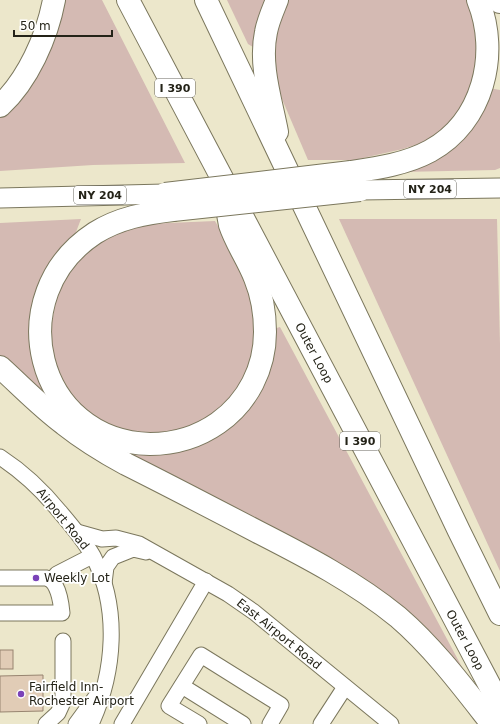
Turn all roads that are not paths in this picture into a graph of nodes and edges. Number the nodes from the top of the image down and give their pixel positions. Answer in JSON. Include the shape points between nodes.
{"nodes":[{"id":1,"x":54,"y":0,"type":"edge"},
{"id":2,"x":128,"y":0,"type":"edge"},
{"id":3,"x":206,"y":0,"type":"edge"},
{"id":4,"x":277,"y":0,"type":"edge"},
{"id":5,"x":478,"y":0,"type":"edge"},
{"id":6,"x":0,"y":106,"type":"edge"},
{"id":7,"x":283,"y":163,"type":"junction"},
{"id":8,"x":221,"y":175,"type":"junction"},
{"id":9,"x":355,"y":181,"type":"junction"},
{"id":10,"x":500,"y":188,"type":"edge"},
{"id":11,"x":0,"y":198,"type":"edge"},
{"id":12,"x":169,"y":202,"type":"junction"},
{"id":13,"x":0,"y":367,"type":"edge"},
{"id":14,"x":0,"y":457,"type":"edge"},
{"id":15,"x":77,"y":532,"type":"junction"},
{"id":16,"x":159,"y":555,"type":"junction"},
{"id":17,"x":92,"y":556,"type":"junction"},
{"id":18,"x":0,"y":578,"type":"edge"},
{"id":19,"x":52,"y":580,"type":"junction"},
{"id":20,"x":206,"y":581,"type":"junction"},
{"id":21,"x":104,"y":584,"type":"junction"},
{"id":22,"x":0,"y":613,"type":"edge"},
{"id":23,"x":500,"y":614,"type":"edge"},
{"id":24,"x":63,"y":641,"type":"dead end"},
{"id":25,"x":108,"y":668,"type":"junction"},
{"id":26,"x":182,"y":686,"type":"junction"},
{"id":27,"x":345,"y":687,"type":"junction"},
{"id":28,"x":500,"y":705,"type":"edge"},
{"id":29,"x":46,"y":724,"type":"edge"},
{"id":30,"x":76,"y":724,"type":"edge"},
{"id":31,"x":91,"y":724,"type":"edge"},
{"id":32,"x":122,"y":724,"type":"edge"},
{"id":33,"x":198,"y":724,"type":"edge"},
{"id":34,"x":243,"y":724,"type":"edge"},
{"id":35,"x":270,"y":724,"type":"edge"},
{"id":36,"x":321,"y":724,"type":"edge"},
{"id":37,"x":390,"y":724,"type":"edge"},
{"id":38,"x":492,"y":724,"type":"edge"}],
"edges":[{"from":1,"to":6,"type":"highway","via":[[38,52],[21,81]]},
{"from":2,"to":8,"type":"highway","name":"Outer Loop","number":"I 390"},
{"from":3,"to":7,"type":"highway"},
{"from":4,"to":7,"type":"highway","via":[[266,32],[264,54]]},
{"from":5,"to":9,"type":"highway","via":[[488,32],[489,64],[483,89],[466,120],[447,139],[423,155],[387,166]]},
{"from":7,"to":23,"type":"highway"},
{"from":8,"to":12,"type":"highway","via":[[230,226],[256,278],[262,299],[265,330],[261,363],[255,379],[240,402],[214,426],[176,441],[155,444],[116,438],[78,416],[59,395],[50,380],[41,353],[39,335],[45,294],[55,274],[74,249],[104,227]]},
{"from":8,"to":28,"type":"highway","name":"Outer Loop","number":"I 390"},
{"from":9,"to":10,"type":"main road","number":"NY 204"},
{"from":9,"to":12,"type":"highway","bridge":true},
{"from":11,"to":12,"type":"main road","number":"NY 204"},
{"from":13,"to":38,"type":"highway","via":[[54,416],[102,450],[309,558],[366,592],[427,645]]},
{"from":14,"to":15,"type":"street","name":"Airport Road","via":[[35,485]]},
{"from":15,"to":16,"type":"street","name":"East Airport Road","via":[[140,544]]},
{"from":15,"to":17,"type":"street","name":"Airport Road"},
{"from":16,"to":20,"type":"street","name":"East Airport Road"},
{"from":16,"to":21,"type":"street","name":"East Airport Road","via":[[133,549],[113,557],[106,567]]},
{"from":17,"to":19,"type":"street","via":[[57,574]]},
{"from":17,"to":21,"type":"street","name":"Airport Road"},
{"from":18,"to":19,"type":"street"},
{"from":19,"to":22,"type":"street","via":[[62,613]]},
{"from":20,"to":27,"type":"street","name":"East Airport Road","via":[[254,612]]},
{"from":20,"to":32,"type":"street"},
{"from":21,"to":25,"type":"street","name":"Airport Road","via":[[111,621]]},
{"from":24,"to":29,"type":"street","via":[[63,702],[58,713]]},
{"from":25,"to":30,"type":"street","via":[[99,691]]},
{"from":25,"to":31,"type":"street","via":[[102,696]]},
{"from":26,"to":33,"type":"street","via":[[169,706]]},
{"from":26,"to":34,"type":"street"},
{"from":26,"to":35,"type":"street","via":[[201,655],[282,705]]},
{"from":27,"to":36,"type":"street"},
{"from":27,"to":37,"type":"street","name":"East Airport Road"}]}
